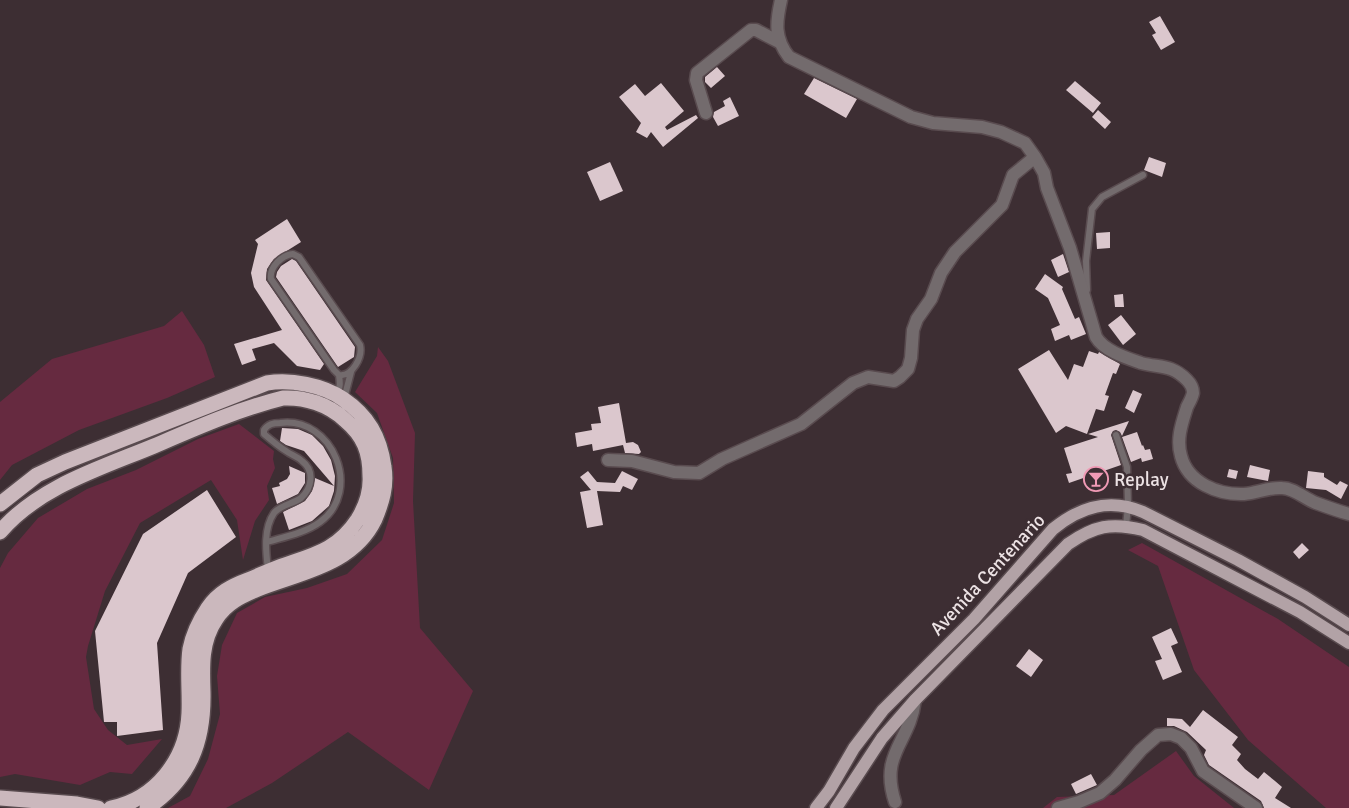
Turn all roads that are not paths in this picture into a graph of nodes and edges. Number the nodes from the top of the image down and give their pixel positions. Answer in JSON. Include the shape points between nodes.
{"nodes":[{"id":1,"x":780,"y":0,"type":"edge"},
{"id":2,"x":779,"y":42,"type":"junction"},
{"id":3,"x":706,"y":113,"type":"dead end"},
{"id":4,"x":1035,"y":157,"type":"junction"},
{"id":5,"x":1143,"y":175,"type":"dead end"},
{"id":6,"x":1087,"y":306,"type":"junction"},
{"id":7,"x":350,"y":372,"type":"junction"},
{"id":8,"x":339,"y":374,"type":"junction"},
{"id":9,"x":340,"y":397,"type":"junction"},
{"id":10,"x":1116,"y":435,"type":"dead end"},
{"id":11,"x":608,"y":460,"type":"dead end"},
{"id":12,"x":0,"y":504,"type":"edge"},
{"id":13,"x":1128,"y":506,"type":"junction"},
{"id":14,"x":1349,"y":514,"type":"edge"},
{"id":15,"x":1126,"y":526,"type":"junction"},
{"id":16,"x":0,"y":532,"type":"edge"},
{"id":17,"x":266,"y":542,"type":"junction"},
{"id":18,"x":268,"y":572,"type":"junction"},
{"id":19,"x":1347,"y":622,"type":"edge"},
{"id":20,"x":1349,"y":643,"type":"edge"},
{"id":21,"x":915,"y":700,"type":"junction"},
{"id":22,"x":0,"y":798,"type":"edge"},
{"id":23,"x":896,"y":802,"type":"dead end"},
{"id":24,"x":98,"y":808,"type":"edge"},
{"id":25,"x":111,"y":808,"type":"edge"},
{"id":26,"x":147,"y":808,"type":"edge"},
{"id":27,"x":816,"y":808,"type":"edge"},
{"id":28,"x":836,"y":808,"type":"edge"},
{"id":29,"x":1058,"y":808,"type":"edge"},
{"id":30,"x":1256,"y":808,"type":"edge"}],
"edges":[{"from":1,"to":2,"type":"street","via":[[777,20]]},
{"from":2,"to":3,"type":"street","via":[[751,30],[697,74]]},
{"from":2,"to":4,"type":"street","via":[[789,57],[912,118],[1000,132],[1024,143]]},
{"from":4,"to":6,"type":"street","via":[[1044,173]]},
{"from":4,"to":11,"type":"street","via":[[1012,175],[1002,205],[955,252],[941,273],[913,330],[908,369],[900,377],[894,381],[868,377],[853,383],[801,424],[722,459],[699,473],[674,472],[632,461]]},
{"from":5,"to":6,"type":"lane","via":[[1102,197],[1092,209],[1086,261]]},
{"from":6,"to":14,"type":"street","via":[[1100,343],[1118,354],[1177,372],[1192,386],[1193,394],[1179,439],[1181,456],[1197,480],[1213,490],[1228,493],[1283,488]]},
{"from":7,"to":8,"type":"lane"},
{"from":7,"to":8,"type":"lane","via":[[361,354],[360,345],[299,257],[287,255],[272,269],[271,278]]},
{"from":7,"to":9,"type":"lane"},
{"from":8,"to":9,"type":"lane"},
{"from":9,"to":12,"type":"highway","via":[[299,382],[275,381],[256,386],[50,469],[25,483]]},
{"from":9,"to":26,"type":"highway","via":[[367,419],[383,456],[383,498],[373,522],[356,544],[332,562],[244,595],[224,609],[210,629],[202,653],[203,715],[198,746],[175,784]]},
{"from":10,"to":13,"type":"lane","via":[[1126,467]]},
{"from":13,"to":15,"type":"lane"},
{"from":13,"to":19,"type":"main road","name":"Avenida Centenario","via":[[1238,560]]},
{"from":13,"to":27,"type":"main road","name":"Avenida Centenario","via":[[1086,509],[1053,528],[974,619],[883,710]]},
{"from":15,"to":20,"type":"main road","name":"Avenida Centenario","via":[[1143,530],[1300,612]]},
{"from":15,"to":21,"type":"main road","name":"Avenida Centenario","via":[[1097,528],[1068,544]]},
{"from":16,"to":18,"type":"highway","via":[[27,505],[72,480],[200,426],[268,402],[282,398],[309,400],[333,411],[359,434],[369,457],[369,494],[353,526],[335,545],[312,557]]},
{"from":17,"to":17,"type":"lane","via":[[275,512],[300,498],[311,478],[304,462],[286,452],[264,434],[264,430],[267,426],[287,422],[303,425],[328,442],[335,454],[340,482],[337,496],[322,521]]},
{"from":17,"to":18,"type":"lane"},
{"from":18,"to":25,"type":"highway","via":[[233,586],[209,606],[192,639],[188,726],[175,764],[136,800]]},
{"from":21,"to":23,"type":"street","via":[[911,720],[890,764],[890,782]]},
{"from":21,"to":28,"type":"main road","name":"Avenida Centenario","via":[[874,748]]},
{"from":22,"to":24,"type":"highway"},
{"from":29,"to":30,"type":"street","via":[[1100,793],[1158,735],[1171,734],[1191,748],[1203,771]]}]}
